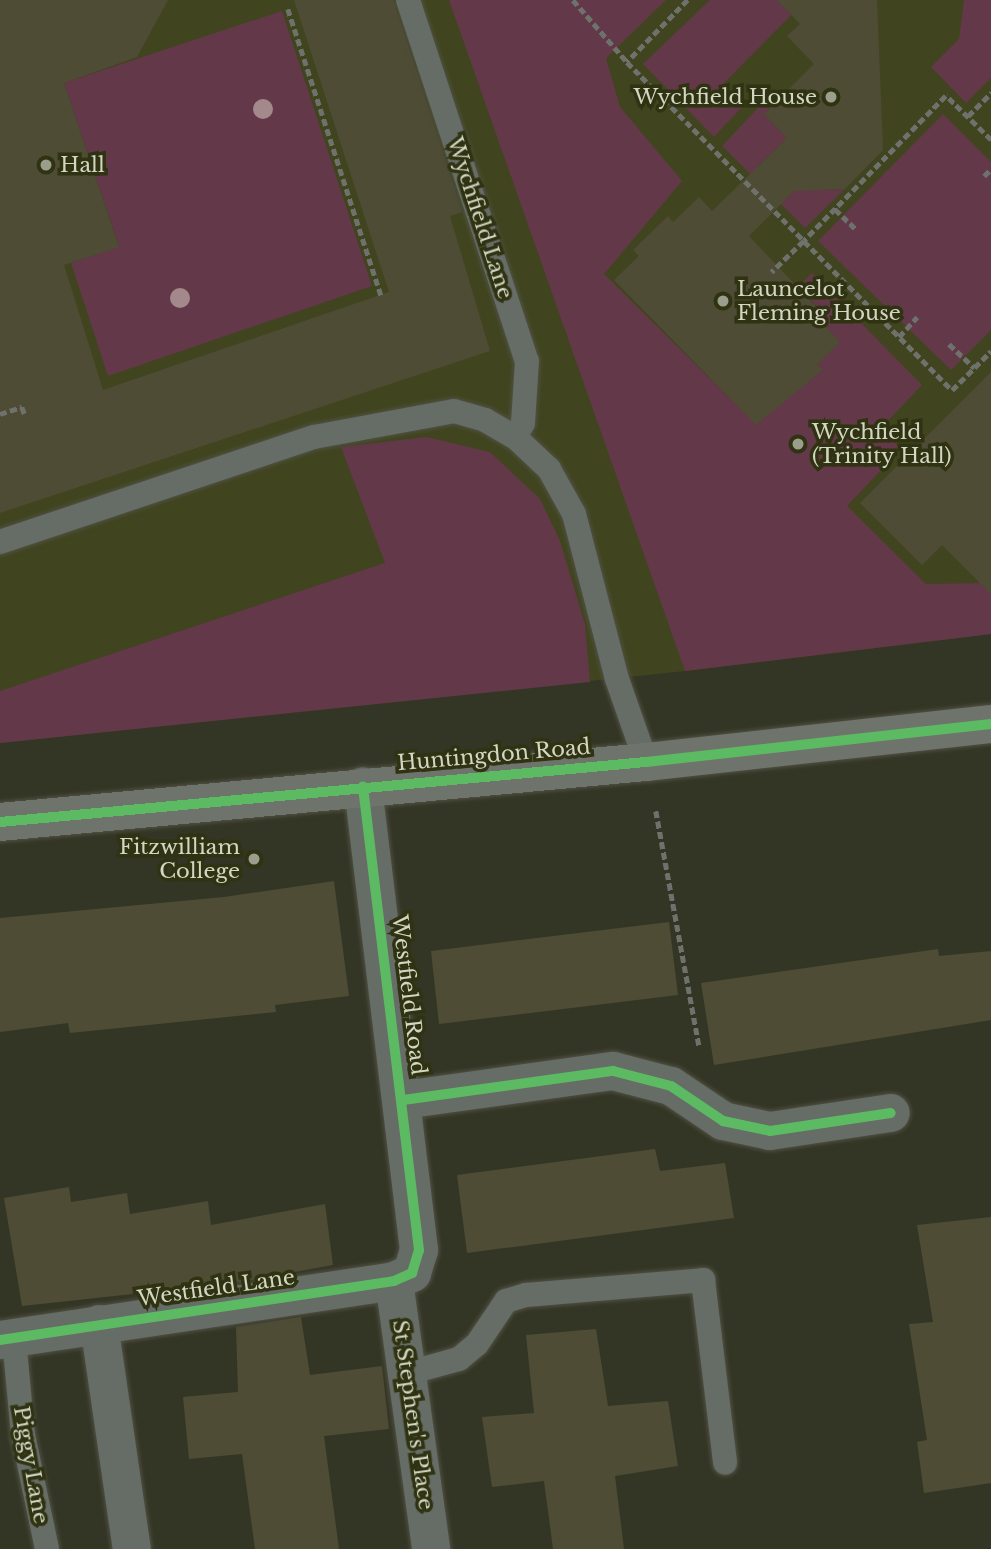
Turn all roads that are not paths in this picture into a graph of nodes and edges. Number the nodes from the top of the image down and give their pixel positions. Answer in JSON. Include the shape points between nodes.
{"nodes":[{"id":1,"x":408,"y":0,"type":"edge"},
{"id":2,"x":515,"y":438,"type":"junction"},
{"id":3,"x":0,"y":542,"type":"edge"},
{"id":4,"x":991,"y":724,"type":"edge"},
{"id":5,"x":646,"y":762,"type":"junction"},
{"id":6,"x":363,"y":786,"type":"junction"},
{"id":7,"x":0,"y":822,"type":"edge"},
{"id":8,"x":403,"y":1100,"type":"junction"},
{"id":9,"x":891,"y":1113,"type":"dead end"},
{"id":10,"x":394,"y":1281,"type":"junction"},
{"id":11,"x":99,"y":1324,"type":"junction"},
{"id":12,"x":7,"y":1339,"type":"edge"},
{"id":13,"x":408,"y":1373,"type":"junction"},
{"id":14,"x":725,"y":1463,"type":"dead end"},
{"id":15,"x":47,"y":1549,"type":"edge"},
{"id":16,"x":132,"y":1549,"type":"edge"},
{"id":17,"x":431,"y":1549,"type":"edge"}],
"edges":[{"from":1,"to":2,"type":"lane","name":"Wychfield Lane","via":[[527,361],[523,423]]},
{"from":2,"to":3,"type":"lane","via":[[485,419],[454,411],[314,437]]},
{"from":2,"to":5,"type":"lane","via":[[549,469],[574,514],[617,679]]},
{"from":4,"to":5,"type":"main road","name":"Huntingdon Road"},
{"from":5,"to":6,"type":"main road","name":"Huntingdon Road"},
{"from":6,"to":7,"type":"main road","name":"Huntingdon Road"},
{"from":6,"to":8,"type":"street","name":"Westfield Road"},
{"from":8,"to":9,"type":"street","via":[[613,1071],[671,1086],[723,1121],[770,1131]]},
{"from":8,"to":10,"type":"street","name":"Westfield Road","via":[[419,1250],[412,1273]]},
{"from":10,"to":11,"type":"street","name":"Westfield Lane"},
{"from":10,"to":13,"type":"street","name":"St Stephen's Place"},
{"from":11,"to":12,"type":"street","name":"Westfield Lane"},
{"from":11,"to":16,"type":"street"},
{"from":12,"to":15,"type":"lane","name":"Piggy Lane"},
{"from":13,"to":14,"type":"lane","via":[[459,1359],[477,1344],[506,1301],[526,1295],[703,1280]]},
{"from":13,"to":17,"type":"street","name":"St Stephen's Place"}]}
